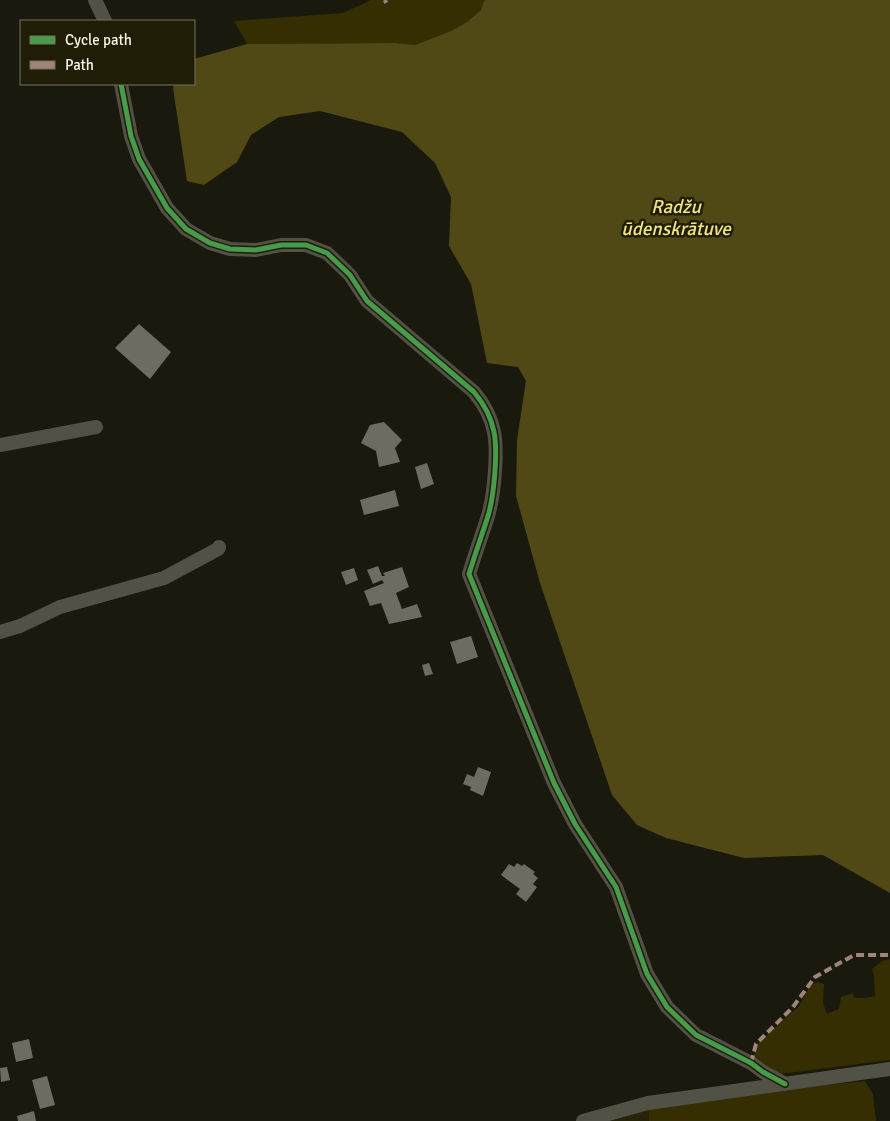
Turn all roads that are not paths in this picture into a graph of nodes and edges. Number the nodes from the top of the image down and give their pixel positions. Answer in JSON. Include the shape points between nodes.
{"nodes":[{"id":1,"x":95,"y":0,"type":"edge"},
{"id":2,"x":105,"y":20,"type":"edge"},
{"id":3,"x":121,"y":85,"type":"edge"},
{"id":4,"x":96,"y":427,"type":"dead end"},
{"id":5,"x":0,"y":445,"type":"edge"},
{"id":6,"x":219,"y":547,"type":"dead end"},
{"id":7,"x":0,"y":632,"type":"edge"},
{"id":8,"x":890,"y":1069,"type":"edge"},
{"id":9,"x":785,"y":1084,"type":"junction"},
{"id":10,"x":583,"y":1121,"type":"edge"}],
"edges":[{"from":1,"to":2,"type":"street"},
{"from":3,"to":9,"type":"street","via":[[139,159],[167,208],[186,229],[210,243],[230,249],[306,245],[327,253],[350,275],[367,301],[483,402],[494,434],[494,478],[488,514],[469,574],[554,784],[575,824],[616,887],[647,974],[667,1007],[696,1035],[751,1062]]},
{"from":4,"to":5,"type":"street"},
{"from":6,"to":7,"type":"street","via":[[164,578],[60,607]]},
{"from":8,"to":9,"type":"street"},
{"from":9,"to":10,"type":"street","via":[[648,1103]]}]}
